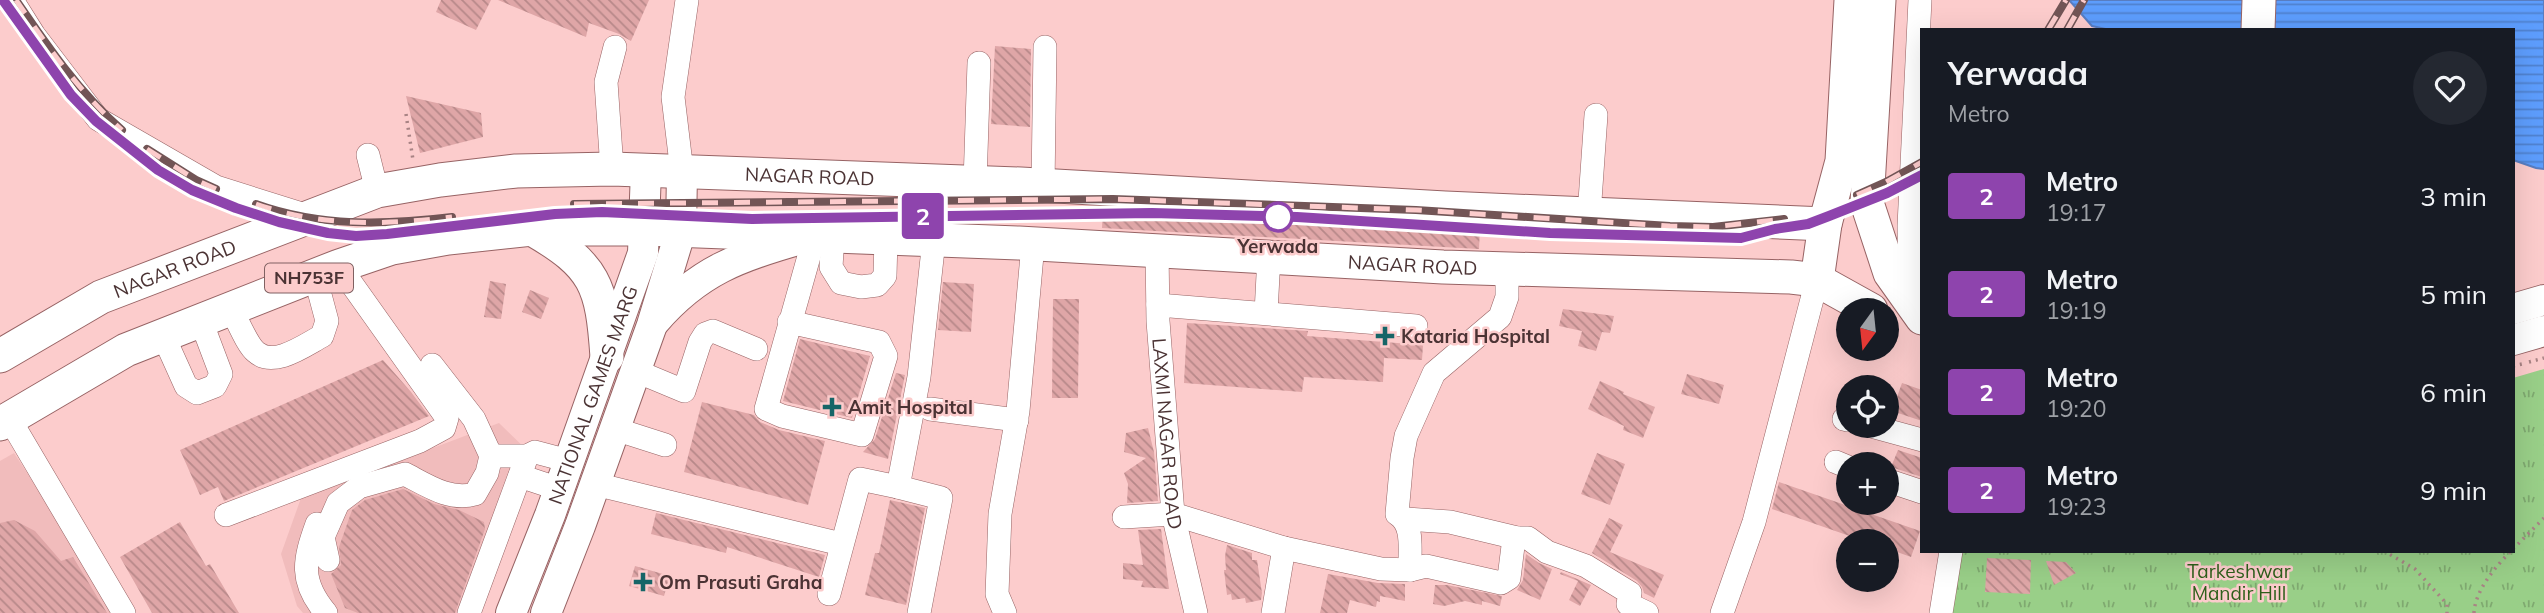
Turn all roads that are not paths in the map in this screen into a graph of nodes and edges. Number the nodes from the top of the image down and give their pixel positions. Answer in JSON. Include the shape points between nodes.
{"nodes":[{"id":1,"x":12,"y":0,"type":"edge"},
{"id":2,"x":687,"y":0,"type":"edge"},
{"id":3,"x":1851,"y":0,"type":"edge"},
{"id":4,"x":1879,"y":0,"type":"edge"},
{"id":5,"x":1920,"y":0,"type":"edge"},
{"id":6,"x":2259,"y":0,"type":"edge"},
{"id":7,"x":2258,"y":28,"type":"edge"},
{"id":8,"x":615,"y":47,"type":"dead end"},
{"id":9,"x":1045,"y":47,"type":"dead end"},
{"id":10,"x":979,"y":63,"type":"dead end"},
{"id":11,"x":1596,"y":116,"type":"dead end"},
{"id":12,"x":1857,"y":144,"type":"junction"},
{"id":13,"x":368,"y":155,"type":"dead end"},
{"id":14,"x":612,"y":169,"type":"junction"},
{"id":15,"x":646,"y":170,"type":"junction"},
{"id":16,"x":682,"y":172,"type":"junction"},
{"id":17,"x":975,"y":183,"type":"junction"},
{"id":18,"x":1043,"y":186,"type":"junction"},
{"id":19,"x":377,"y":191,"type":"junction"},
{"id":20,"x":1589,"y":215,"type":"junction"},
{"id":21,"x":308,"y":216,"type":"junction"},
{"id":22,"x":1825,"y":224,"type":"junction"},
{"id":23,"x":533,"y":229,"type":"junction"},
{"id":24,"x":646,"y":229,"type":"junction"},
{"id":25,"x":681,"y":230,"type":"junction"},
{"id":26,"x":824,"y":236,"type":"junction"},
{"id":27,"x":886,"y":238,"type":"junction"},
{"id":28,"x":934,"y":240,"type":"junction"},
{"id":29,"x":1033,"y":244,"type":"junction"},
{"id":30,"x":1157,"y":250,"type":"junction"},
{"id":31,"x":1269,"y":256,"type":"junction"},
{"id":32,"x":1507,"y":269,"type":"junction"},
{"id":33,"x":327,"y":271,"type":"junction"},
{"id":34,"x":1817,"y":281,"type":"junction"},
{"id":35,"x":1849,"y":298,"type":"edge"},
{"id":36,"x":2544,"y":300,"type":"edge"},
{"id":37,"x":1158,"y":305,"type":"junction"},
{"id":38,"x":2515,"y":308,"type":"edge"},
{"id":39,"x":1266,"y":313,"type":"junction"},
{"id":40,"x":216,"y":315,"type":"junction"},
{"id":41,"x":1910,"y":318,"type":"edge"},
{"id":42,"x":789,"y":322,"type":"junction"},
{"id":43,"x":652,"y":325,"type":"junction"},
{"id":44,"x":1416,"y":326,"type":"dead end"},
{"id":45,"x":2544,"y":331,"type":"edge"},
{"id":46,"x":163,"y":335,"type":"junction"},
{"id":47,"x":2515,"y":340,"type":"edge"},
{"id":48,"x":756,"y":349,"type":"dead end"},
{"id":49,"x":0,"y":356,"type":"edge"},
{"id":50,"x":621,"y":364,"type":"junction"},
{"id":51,"x":432,"y":365,"type":"dead end"},
{"id":52,"x":930,"y":410,"type":"dead end"},
{"id":53,"x":1017,"y":420,"type":"junction"},
{"id":54,"x":5,"y":421,"type":"edge"},
{"id":55,"x":615,"y":429,"type":"junction"},
{"id":56,"x":1899,"y":434,"type":"edge"},
{"id":57,"x":1920,"y":439,"type":"edge"},
{"id":58,"x":665,"y":445,"type":"dead end"},
{"id":59,"x":491,"y":456,"type":"junction"},
{"id":60,"x":569,"y":461,"type":"junction"},
{"id":61,"x":524,"y":466,"type":"junction"},
{"id":62,"x":596,"y":484,"type":"junction"},
{"id":63,"x":1899,"y":484,"type":"edge"},
{"id":64,"x":898,"y":487,"type":"junction"},
{"id":65,"x":559,"y":489,"type":"junction"},
{"id":66,"x":1920,"y":491,"type":"edge"},
{"id":67,"x":338,"y":503,"type":"junction"},
{"id":68,"x":1173,"y":514,"type":"junction"},
{"id":69,"x":226,"y":515,"type":"dead end"},
{"id":70,"x":1124,"y":517,"type":"dead end"},
{"id":71,"x":1406,"y":519,"type":"junction"},
{"id":72,"x":1517,"y":538,"type":"junction"},
{"id":73,"x":841,"y":544,"type":"junction"},
{"id":74,"x":1284,"y":548,"type":"junction"},
{"id":75,"x":1951,"y":553,"type":"edge"},
{"id":76,"x":328,"y":559,"type":"dead end"},
{"id":77,"x":1410,"y":570,"type":"junction"},
{"id":78,"x":829,"y":594,"type":"dead end"},
{"id":79,"x":124,"y":613,"type":"edge"},
{"id":80,"x":326,"y":613,"type":"edge"},
{"id":81,"x":469,"y":613,"type":"edge"},
{"id":82,"x":511,"y":613,"type":"edge"},
{"id":83,"x":546,"y":613,"type":"edge"},
{"id":84,"x":919,"y":613,"type":"edge"},
{"id":85,"x":1005,"y":613,"type":"edge"},
{"id":86,"x":1196,"y":613,"type":"edge"},
{"id":87,"x":1273,"y":613,"type":"edge"},
{"id":88,"x":1647,"y":613,"type":"edge"},
{"id":89,"x":1722,"y":613,"type":"edge"},
{"id":90,"x":1941,"y":613,"type":"edge"}],
"edges":[{"from":1,"to":21,"type":"street","via":[[98,119],[216,187]]},
{"from":2,"to":16,"type":"street","via":[[673,97]]},
{"from":3,"to":12,"type":"highway"},
{"from":4,"to":12,"type":"highway"},
{"from":5,"to":41,"type":"street","via":[[1909,226]]},
{"from":6,"to":7,"type":"highway"},
{"from":8,"to":14,"type":"street","via":[[606,82]]},
{"from":9,"to":18,"type":"street"},
{"from":10,"to":17,"type":"street"},
{"from":11,"to":20,"type":"street"},
{"from":12,"to":22,"type":"highway"},
{"from":12,"to":41,"type":"highway","via":[[1867,203]]},
{"from":13,"to":19,"type":"street"},
{"from":14,"to":15,"type":"highway","name":"NAGAR ROAD"},
{"from":14,"to":19,"type":"highway","name":"NAGAR ROAD","via":[[516,171]]},
{"from":15,"to":16,"type":"highway","name":"NAGAR ROAD"},
{"from":15,"to":24,"type":"main road","name":"NATIONAL GAMES MARG"},
{"from":16,"to":17,"type":"highway","name":"NAGAR ROAD"},
{"from":16,"to":25,"type":"main road","name":"NATIONAL GAMES MARG"},
{"from":17,"to":18,"type":"highway","name":"NAGAR ROAD"},
{"from":18,"to":20,"type":"highway","name":"NAGAR ROAD"},
{"from":19,"to":21,"type":"highway","name":"NAGAR ROAD"},
{"from":20,"to":22,"type":"highway","name":"NAGAR ROAD"},
{"from":21,"to":49,"type":"highway","name":"NAGAR ROAD","via":[[101,297]]},
{"from":22,"to":34,"type":"highway"},
{"from":23,"to":24,"type":"highway","name":"NAGAR ROAD","number":"NH753F"},
{"from":23,"to":33,"type":"highway","name":"NAGAR ROAD","number":"NH753F","via":[[392,247]]},
{"from":23,"to":50,"type":"highway","via":[[562,246],[592,278]]},
{"from":24,"to":25,"type":"highway","name":"NAGAR ROAD","number":"NH753F"},
{"from":24,"to":50,"type":"main road","name":"NATIONAL GAMES MARG"},
{"from":25,"to":26,"type":"highway","name":"NAGAR ROAD","number":"NH753F"},
{"from":25,"to":43,"type":"main road","name":"NATIONAL GAMES MARG"},
{"from":26,"to":27,"type":"highway","name":"NAGAR ROAD","number":"NH753F"},
{"from":26,"to":27,"type":"street","via":[[831,267],[841,283],[861,287],[877,285],[885,276]]},
{"from":26,"to":42,"type":"street","via":[[809,262]]},
{"from":26,"to":43,"type":"main road","via":[[730,261],[689,287]]},
{"from":27,"to":28,"type":"highway","name":"NAGAR ROAD","number":"NH753F"},
{"from":28,"to":29,"type":"highway","name":"NAGAR ROAD","number":"NH753F"},
{"from":28,"to":64,"type":"street","via":[[919,377]]},
{"from":29,"to":30,"type":"highway","name":"NAGAR ROAD","number":"NH753F"},
{"from":29,"to":53,"type":"street"},
{"from":30,"to":31,"type":"highway","name":"NAGAR ROAD","number":"NH753F"},
{"from":30,"to":37,"type":"street","name":"LAXMI NAGAR ROAD"},
{"from":31,"to":32,"type":"highway","name":"NAGAR ROAD","number":"NH753F"},
{"from":31,"to":39,"type":"street"},
{"from":32,"to":34,"type":"highway","name":"NAGAR ROAD","number":"NH753F"},
{"from":32,"to":71,"type":"street","via":[[1507,297],[1500,317],[1434,373],[1406,436],[1397,513]]},
{"from":33,"to":40,"type":"highway","name":"NAGAR ROAD","number":"NH753F"},
{"from":33,"to":40,"type":"street","via":[[327,321],[322,336],[277,358],[255,352]]},
{"from":33,"to":69,"type":"street","via":[[447,418],[444,428]]},
{"from":34,"to":35,"type":"highway","name":"NAGAR ROAD","number":"NH753F"},
{"from":34,"to":89,"type":"street","via":[[1754,522]]},
{"from":36,"to":38,"type":"main road"},
{"from":37,"to":39,"type":"street"},
{"from":37,"to":68,"type":"street","name":"LAXMI NAGAR ROAD"},
{"from":39,"to":44,"type":"street"},
{"from":40,"to":46,"type":"highway","name":"NAGAR ROAD","number":"NH753F"},
{"from":40,"to":46,"type":"street","via":[[221,374],[215,386],[197,393],[186,386]]},
{"from":42,"to":42,"type":"street","via":[[766,409],[862,435],[886,356],[878,342]]},
{"from":43,"to":50,"type":"main road","name":"NATIONAL GAMES MARG"},
{"from":45,"to":47,"type":"main road"},
{"from":46,"to":54,"type":"highway","name":"NAGAR ROAD","number":"NH753F","via":[[127,350]]},
{"from":48,"to":50,"type":"street","via":[[713,331],[705,334],[684,391]]},
{"from":50,"to":55,"type":"main road","name":"NATIONAL GAMES MARG"},
{"from":50,"to":60,"type":"main road","name":"NATIONAL GAMES MARG"},
{"from":51,"to":59,"type":"street","via":[[474,419]]},
{"from":52,"to":53,"type":"street"},
{"from":53,"to":85,"type":"street","via":[[1000,514],[997,594]]},
{"from":54,"to":79,"type":"street"},
{"from":55,"to":58,"type":"street"},
{"from":55,"to":62,"type":"main road","name":"NATIONAL GAMES MARG"},
{"from":56,"to":57,"type":"street"},
{"from":59,"to":61,"type":"street"},
{"from":59,"to":67,"type":"street","via":[[475,494],[464,497],[438,492],[405,474],[359,487]]},
{"from":60,"to":61,"type":"street","via":[[535,452]]},
{"from":60,"to":65,"type":"main road","name":"NATIONAL GAMES MARG"},
{"from":61,"to":65,"type":"street"},
{"from":61,"to":81,"type":"street"},
{"from":62,"to":73,"type":"street"},
{"from":62,"to":83,"type":"main road","name":"NATIONAL GAMES MARG"},
{"from":63,"to":66,"type":"street"},
{"from":64,"to":73,"type":"street","via":[[860,479]]},
{"from":64,"to":84,"type":"street","via":[[942,498]]},
{"from":65,"to":82,"type":"main road","name":"NATIONAL GAMES MARG"},
{"from":67,"to":76,"type":"street","via":[[323,537]]},
{"from":67,"to":80,"type":"street","via":[[321,513],[305,567],[312,594]]},
{"from":68,"to":70,"type":"street"},
{"from":68,"to":74,"type":"street"},
{"from":68,"to":86,"type":"street","name":"LAXMI NAGAR ROAD"},
{"from":71,"to":72,"type":"street"},
{"from":71,"to":77,"type":"street"},
{"from":72,"to":77,"type":"street","via":[[1509,578],[1501,583],[1426,566]]},
{"from":72,"to":88,"type":"street","via":[[1528,538],[1546,552],[1586,566],[1630,593],[1628,604]]},
{"from":73,"to":78,"type":"street"},
{"from":74,"to":77,"type":"street","via":[[1381,569]]},
{"from":74,"to":87,"type":"street"},
{"from":75,"to":90,"type":"street"}]}
